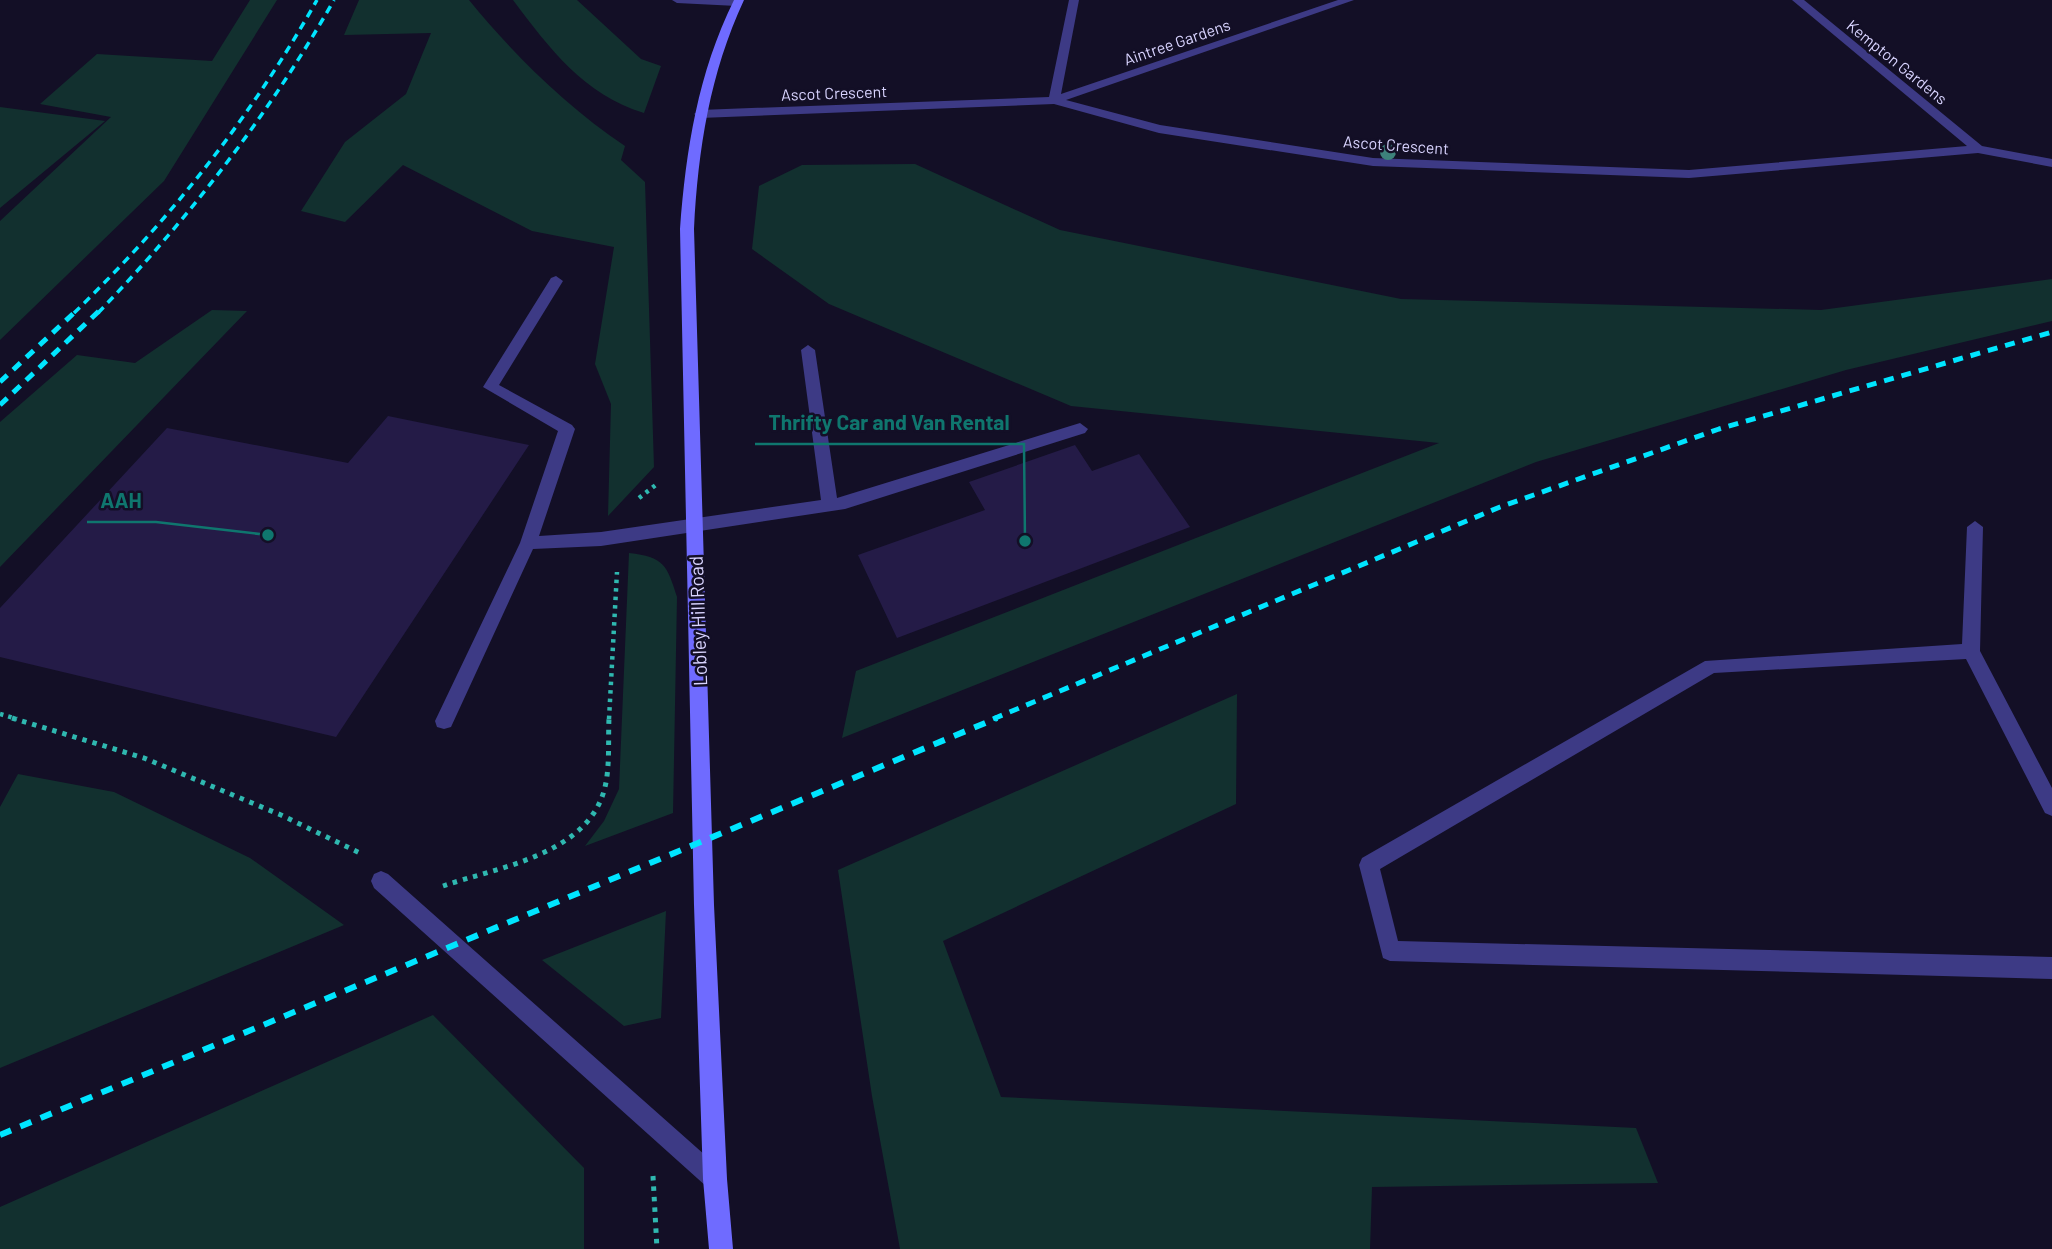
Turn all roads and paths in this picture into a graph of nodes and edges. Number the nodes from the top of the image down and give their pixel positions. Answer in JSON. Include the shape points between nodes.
{"nodes":[{"id":1,"x":677,"y":0,"type":"edge"},
{"id":2,"x":1074,"y":0,"type":"edge"},
{"id":3,"x":1349,"y":0,"type":"edge"},
{"id":4,"x":1797,"y":0,"type":"edge"},
{"id":5,"x":738,"y":1,"type":"edge"},
{"id":6,"x":1054,"y":100,"type":"junction"},
{"id":7,"x":700,"y":114,"type":"junction"},
{"id":8,"x":1978,"y":149,"type":"junction"},
{"id":9,"x":2052,"y":163,"type":"edge"},
{"id":10,"x":556,"y":281,"type":"dead end"},
{"id":11,"x":808,"y":350,"type":"dead end"},
{"id":12,"x":1080,"y":429,"type":"dead end"},
{"id":13,"x":693,"y":454,"type":"junction"},
{"id":14,"x":830,"y":505,"type":"junction"},
{"id":15,"x":695,"y":526,"type":"junction"},
{"id":16,"x":1975,"y":527,"type":"dead end"},
{"id":17,"x":619,"y":537,"type":"junction"},
{"id":18,"x":528,"y":543,"type":"junction"},
{"id":19,"x":1971,"y":651,"type":"junction"},
{"id":20,"x":0,"y":714,"type":"edge"},
{"id":21,"x":444,"y":722,"type":"dead end"},
{"id":22,"x":2052,"y":807,"type":"edge"},
{"id":23,"x":362,"y":854,"type":"dead end"},
{"id":24,"x":381,"y":881,"type":"dead end"},
{"id":25,"x":441,"y":887,"type":"dead end"},
{"id":26,"x":2052,"y":968,"type":"edge"},
{"id":27,"x":715,"y":1178,"type":"junction"},
{"id":28,"x":721,"y":1249,"type":"edge"}],
"edges":[{"from":1,"to":5,"type":"street"},
{"from":2,"to":6,"type":"street"},
{"from":3,"to":6,"type":"street","name":"Aintree Gardens"},
{"from":4,"to":8,"type":"street","name":"Kempton Gardens"},
{"from":5,"to":7,"type":"main road","name":"Lobley Hill Road","via":[[722,33]]},
{"from":6,"to":7,"type":"street","name":"Ascot Crescent"},
{"from":6,"to":8,"type":"street","name":"Ascot Crescent","via":[[1159,129],[1373,162],[1689,174]]},
{"from":7,"to":13,"type":"main road","name":"Lobley Hill Road","via":[[687,229]]},
{"from":8,"to":9,"type":"street","name":"Ascot Crescent"},
{"from":10,"to":18,"type":"street","via":[[490,387],[567,429]]},
{"from":11,"to":14,"type":"street"},
{"from":12,"to":14,"type":"street"},
{"from":13,"to":15,"type":"main road","name":"Lobley Hill Road"},
{"from":13,"to":17,"type":"path","via":[[622,512]]},
{"from":14,"to":15,"type":"street"},
{"from":15,"to":17,"type":"street"},
{"from":15,"to":27,"type":"main road","name":"Lobley Hill Road"},
{"from":16,"to":19,"type":"street"},
{"from":17,"to":18,"type":"street"},
{"from":17,"to":25,"type":"path","via":[[605,786],[596,810],[583,828],[561,843]]},
{"from":18,"to":21,"type":"street"},
{"from":19,"to":22,"type":"street"},
{"from":19,"to":26,"type":"street","via":[[1710,666],[1369,865],[1390,951]]},
{"from":20,"to":23,"type":"path","via":[[144,758]]},
{"from":24,"to":27,"type":"street"},
{"from":27,"to":28,"type":"main road","name":"Lobley Hill Road"}]}
